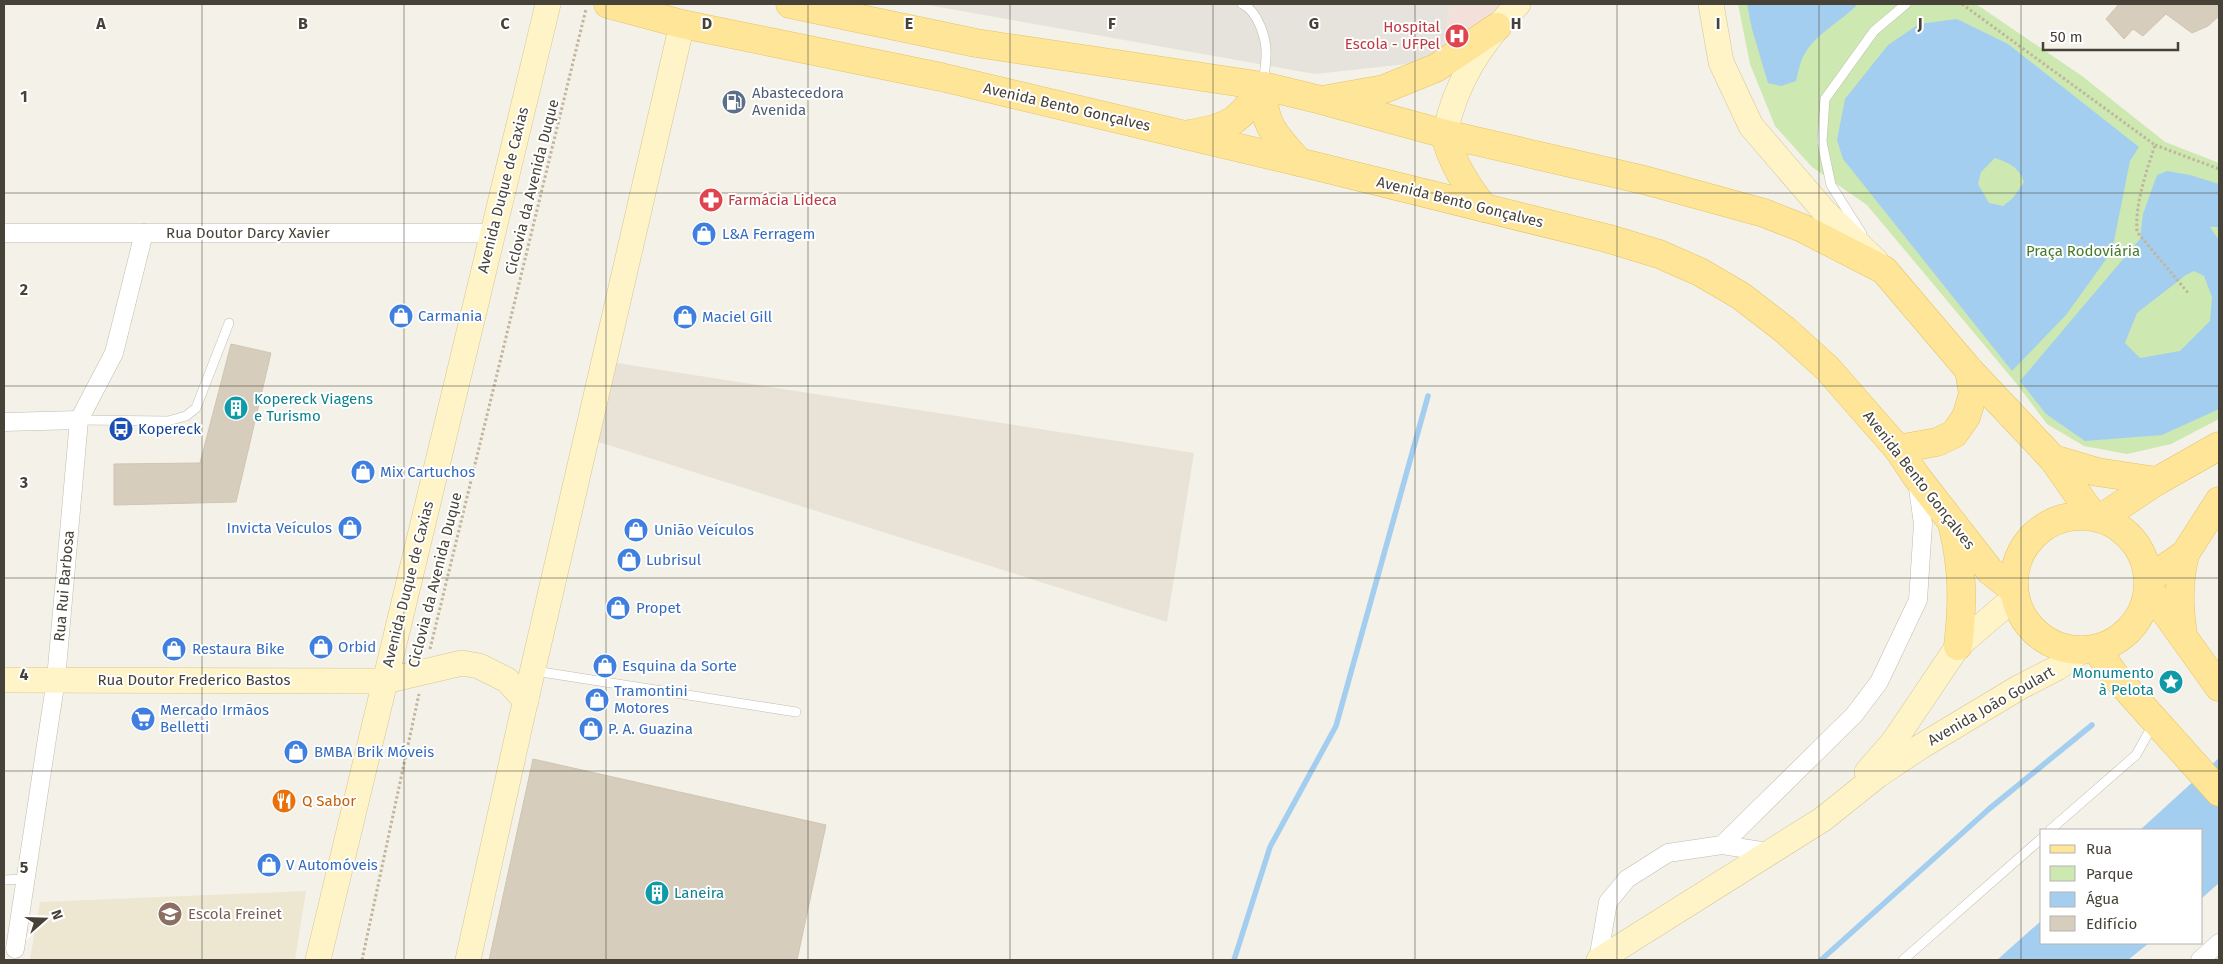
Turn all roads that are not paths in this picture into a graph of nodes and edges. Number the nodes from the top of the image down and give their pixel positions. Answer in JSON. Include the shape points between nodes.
{"nodes":[{"id":1,"x":548,"y":4,"type":"edge"},
{"id":2,"x":790,"y":4,"type":"edge"},
{"id":3,"x":1242,"y":4,"type":"edge"},
{"id":4,"x":1518,"y":4,"type":"edge"},
{"id":5,"x":1711,"y":4,"type":"edge"},
{"id":6,"x":1906,"y":4,"type":"edge"},
{"id":7,"x":629,"y":6,"type":"edge"},
{"id":8,"x":684,"y":14,"type":"edge"},
{"id":9,"x":1497,"y":27,"type":"junction"},
{"id":10,"x":1263,"y":86,"type":"junction"},
{"id":11,"x":1321,"y":100,"type":"junction"},
{"id":12,"x":1445,"y":134,"type":"junction"},
{"id":13,"x":1185,"y":135,"type":"junction"},
{"id":14,"x":1299,"y":162,"type":"junction"},
{"id":15,"x":1484,"y":208,"type":"junction"},
{"id":16,"x":4,"y":233,"type":"edge"},
{"id":17,"x":144,"y":233,"type":"junction"},
{"id":18,"x":493,"y":233,"type":"junction"},
{"id":19,"x":1884,"y":270,"type":"junction"},
{"id":20,"x":229,"y":323,"type":"dead end"},
{"id":21,"x":1969,"y":370,"type":"junction"},
{"id":22,"x":79,"y":420,"type":"junction"},
{"id":23,"x":4,"y":422,"type":"edge"},
{"id":24,"x":2219,"y":446,"type":"edge"},
{"id":25,"x":1898,"y":449,"type":"junction"},
{"id":26,"x":2053,"y":458,"type":"junction"},
{"id":27,"x":1916,"y":476,"type":"junction"},
{"id":28,"x":2157,"y":480,"type":"junction"},
{"id":29,"x":2219,"y":501,"type":"edge"},
{"id":30,"x":2097,"y":517,"type":"junction"},
{"id":31,"x":1951,"y":522,"type":"junction"},
{"id":32,"x":2185,"y":554,"type":"junction"},
{"id":33,"x":2149,"y":584,"type":"junction"},
{"id":34,"x":2014,"y":594,"type":"junction"},
{"id":35,"x":2184,"y":639,"type":"junction"},
{"id":36,"x":1958,"y":646,"type":"junction"},
{"id":37,"x":2088,"y":650,"type":"junction"},
{"id":38,"x":532,"y":670,"type":"junction"},
{"id":39,"x":56,"y":679,"type":"junction"},
{"id":40,"x":4,"y":680,"type":"edge"},
{"id":41,"x":385,"y":681,"type":"junction"},
{"id":42,"x":2216,"y":683,"type":"edge"},
{"id":43,"x":526,"y":701,"type":"junction"},
{"id":44,"x":796,"y":712,"type":"dead end"},
{"id":45,"x":2160,"y":726,"type":"junction"},
{"id":46,"x":2219,"y":792,"type":"edge"},
{"id":47,"x":1823,"y":819,"type":"junction"},
{"id":48,"x":2051,"y":829,"type":"edge"},
{"id":49,"x":2040,"y":840,"type":"edge"},
{"id":50,"x":1722,"y":845,"type":"junction"},
{"id":51,"x":1768,"y":852,"type":"junction"},
{"id":52,"x":24,"y":879,"type":"junction"},
{"id":53,"x":4,"y":880,"type":"edge"},
{"id":54,"x":2219,"y":943,"type":"edge"},
{"id":55,"x":15,"y":949,"type":"dead end"},
{"id":56,"x":318,"y":960,"type":"edge"},
{"id":57,"x":468,"y":960,"type":"edge"},
{"id":58,"x":1598,"y":960,"type":"edge"},
{"id":59,"x":1903,"y":960,"type":"edge"},
{"id":60,"x":2200,"y":960,"type":"edge"}],
"edges":[{"from":1,"to":18,"type":"main road","name":"Avenida Duque de Caxias"},
{"from":2,"to":10,"type":"main road","via":[[976,43]]},
{"from":3,"to":10,"type":"lane","via":[[1260,24],[1267,54]]},
{"from":4,"to":9,"type":"main road"},
{"from":5,"to":19,"type":"main road","via":[[1721,62],[1751,126],[1824,211]]},
{"from":6,"to":19,"type":"lane","via":[[1874,31],[1825,99],[1822,142],[1831,185]]},
{"from":7,"to":8,"type":"main road","name":"Avenida Bento Gonçalves"},
{"from":8,"to":13,"type":"main road","name":"Avenida Bento Gonçalves"},
{"from":8,"to":38,"type":"main road"},
{"from":9,"to":11,"type":"main road","via":[[1436,68],[1384,89]]},
{"from":9,"to":12,"type":"main road","via":[[1457,91]]},
{"from":10,"to":11,"type":"main road"},
{"from":10,"to":13,"type":"main road","via":[[1236,119],[1215,130]]},
{"from":10,"to":14,"type":"main road","via":[[1263,108],[1269,126]]},
{"from":11,"to":12,"type":"main road"},
{"from":12,"to":15,"type":"main road","via":[[1456,166]]},
{"from":12,"to":19,"type":"main road","via":[[1644,180],[1764,214],[1802,228]]},
{"from":13,"to":14,"type":"main road","name":"Avenida Bento Gonçalves"},
{"from":14,"to":15,"type":"main road","name":"Avenida Bento Gonçalves"},
{"from":15,"to":25,"type":"main road","name":"Avenida Bento Gonçalves","via":[[1659,254],[1741,296],[1827,368]]},
{"from":16,"to":17,"type":"street","name":"Rua Doutor Darcy Xavier"},
{"from":17,"to":18,"type":"street","name":"Rua Doutor Darcy Xavier"},
{"from":17,"to":22,"type":"street","name":"Rua Rui Barbosa","via":[[114,353]]},
{"from":18,"to":41,"type":"main road","name":"Avenida Duque de Caxias"},
{"from":19,"to":21,"type":"main road"},
{"from":20,"to":22,"type":"lane","via":[[196,408],[186,416],[168,421]]},
{"from":21,"to":25,"type":"main road","via":[[1973,394],[1966,416],[1954,434],[1937,442]]},
{"from":21,"to":26,"type":"main road"},
{"from":22,"to":23,"type":"street"},
{"from":22,"to":39,"type":"street","name":"Rua Rui Barbosa"},
{"from":24,"to":28,"type":"main road"},
{"from":25,"to":27,"type":"main road","name":"Avenida Bento Gonçalves"},
{"from":26,"to":28,"type":"main road","via":[[2097,472]]},
{"from":26,"to":30,"type":"main road"},
{"from":27,"to":31,"type":"main road","name":"Avenida Bento Gonçalves"},
{"from":27,"to":50,"type":"street","via":[[1923,524],[1918,600],[1879,682],[1854,715]]},
{"from":28,"to":30,"type":"main road"},
{"from":29,"to":32,"type":"main road"},
{"from":30,"to":33,"type":"main road","via":[[2120,527],[2135,541],[2145,559]]},
{"from":30,"to":34,"type":"main road","via":[[2068,516],[2045,525],[2026,542],[2016,565]]},
{"from":31,"to":34,"type":"main road","name":"Avenida Bento Gonçalves","via":[[1990,571]]},
{"from":31,"to":36,"type":"main road","via":[[1963,584]]},
{"from":32,"to":33,"type":"main road"},
{"from":32,"to":35,"type":"main road","via":[[2179,583]]},
{"from":33,"to":35,"type":"main road"},
{"from":33,"to":37,"type":"main road","name":"Avenida João Goulart","via":[[2141,616],[2122,637]]},
{"from":34,"to":36,"type":"main road","name":"Avenida João Goulart"},
{"from":34,"to":37,"type":"main road","name":"Avenida Bento Gonçalves","via":[[2023,618],[2038,636],[2058,647]]},
{"from":35,"to":42,"type":"main road"},
{"from":36,"to":47,"type":"main road","name":"Avenida João Goulart","via":[[1894,741]]},
{"from":37,"to":45,"type":"main road"},
{"from":37,"to":47,"type":"main road","name":"Avenida João Goulart","via":[[1920,747],[1878,775]]},
{"from":38,"to":43,"type":"main road"},
{"from":38,"to":44,"type":"lane"},
{"from":39,"to":40,"type":"main road","name":"Rua Doutor Frederico Bastos"},
{"from":39,"to":41,"type":"main road","name":"Rua Doutor Frederico Bastos"},
{"from":39,"to":52,"type":"street","name":"Rua Rui Barbosa"},
{"from":41,"to":43,"type":"main road","name":"Rua Doutor Frederico Bastos","via":[[462,663],[479,666],[507,680]]},
{"from":41,"to":56,"type":"main road","name":"Avenida Duque de Caxias"},
{"from":43,"to":57,"type":"main road"},
{"from":45,"to":46,"type":"main road"},
{"from":45,"to":48,"type":"lane","via":[[2136,755]]},
{"from":47,"to":51,"type":"main road","name":"Avenida João Goulart"},
{"from":49,"to":59,"type":"lane"},
{"from":50,"to":51,"type":"street"},
{"from":50,"to":58,"type":"street","via":[[1668,853],[1627,879],[1608,902]]},
{"from":51,"to":58,"type":"main road","name":"Avenida João Goulart"},
{"from":52,"to":53,"type":"lane"},
{"from":52,"to":55,"type":"street","name":"Rua Rui Barbosa"},
{"from":54,"to":60,"type":"street"}]}
